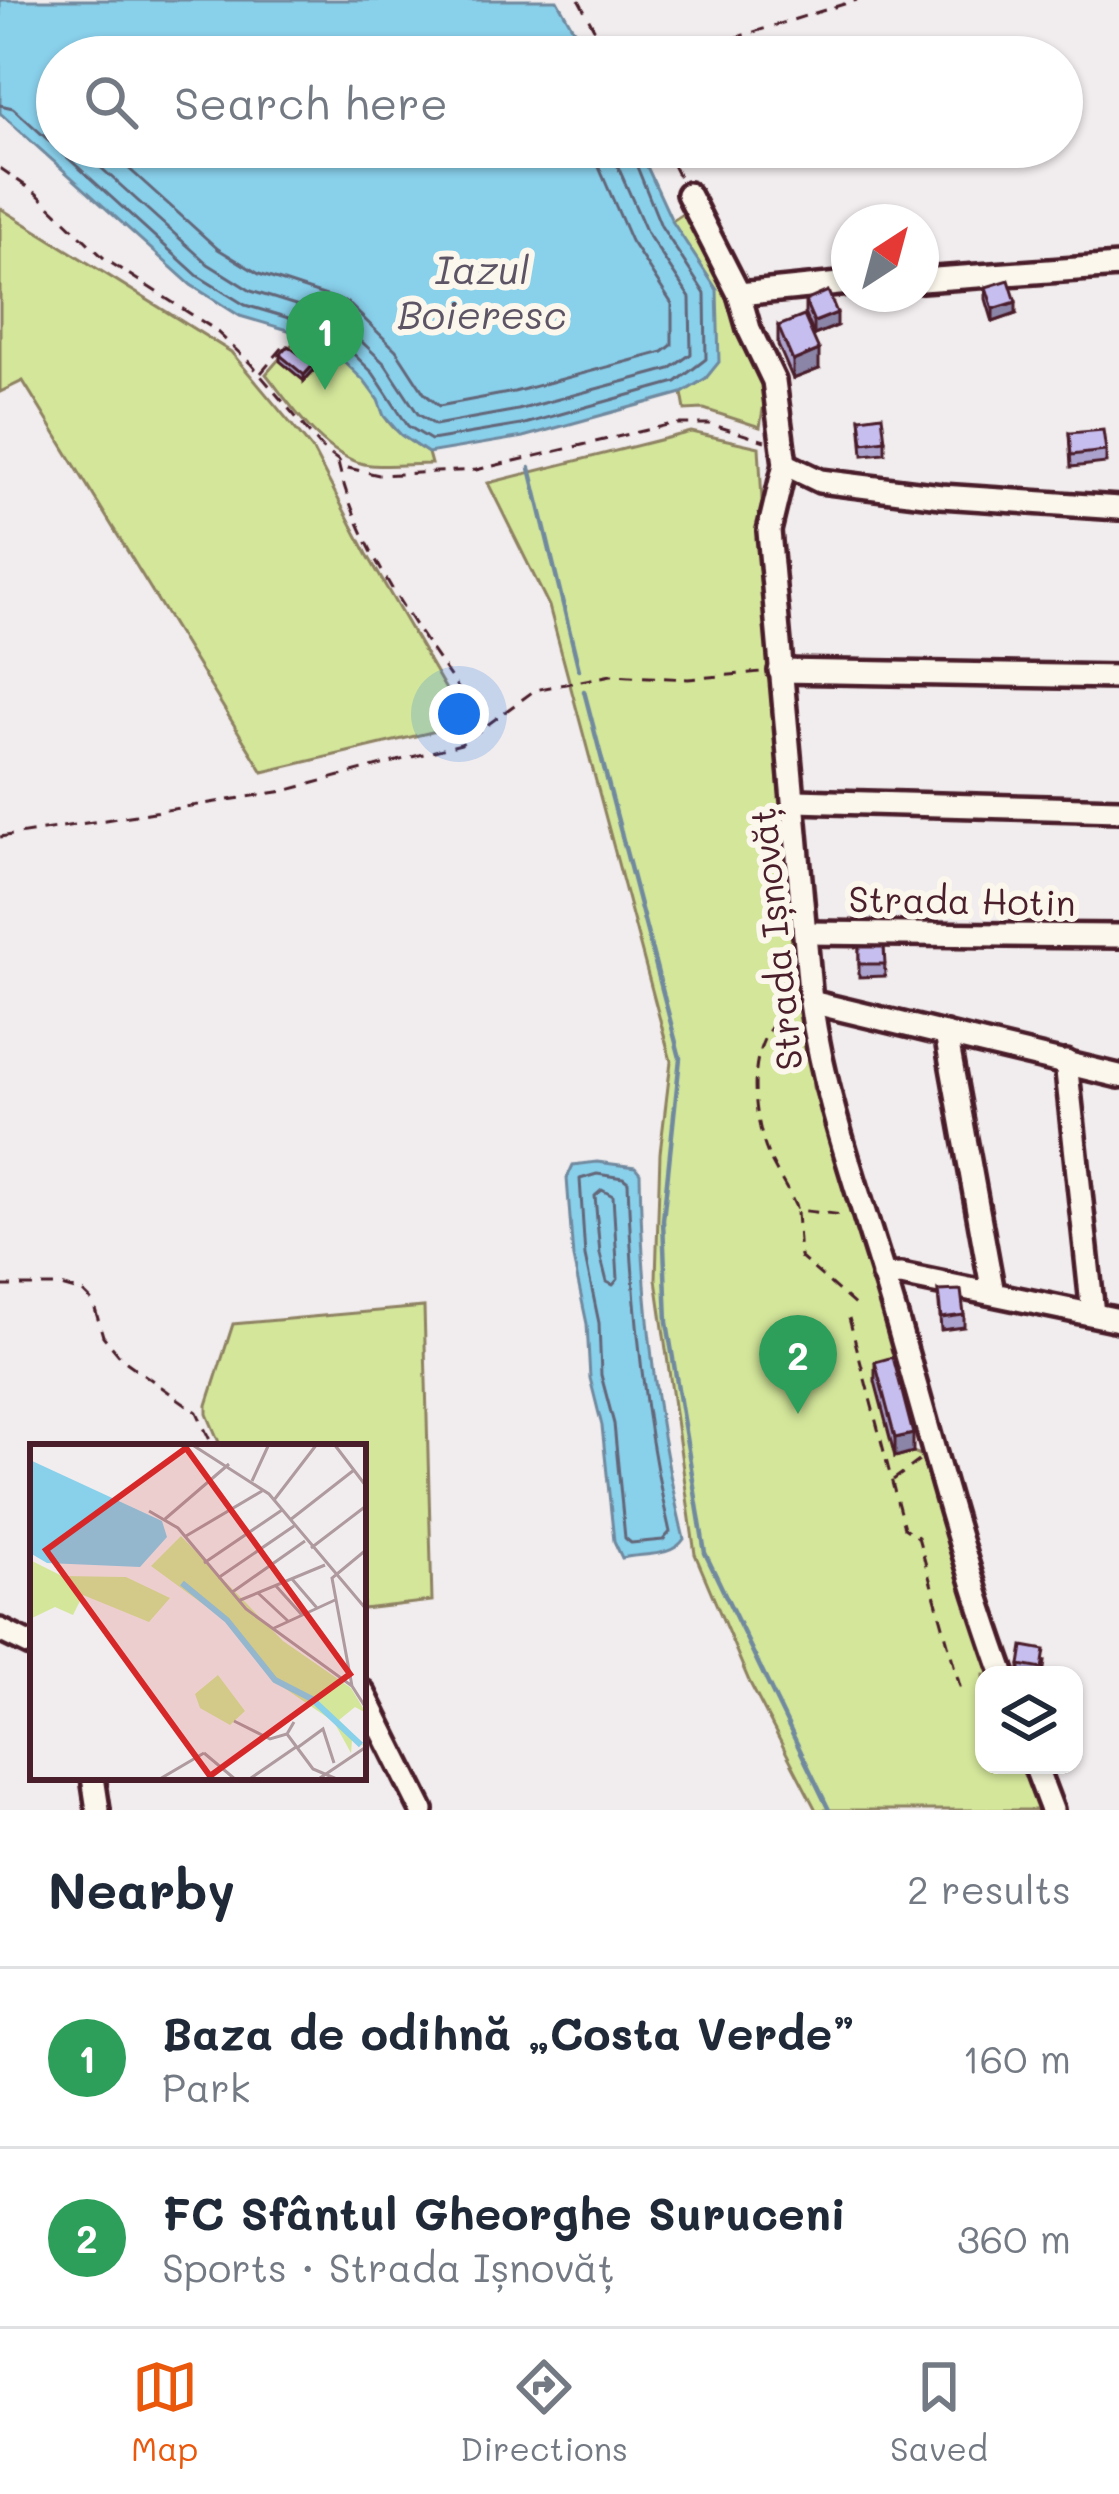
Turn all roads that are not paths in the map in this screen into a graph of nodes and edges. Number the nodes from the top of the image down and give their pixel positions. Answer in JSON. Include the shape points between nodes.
{"nodes":[{"id":1,"x":688,"y":194,"type":"road end"},
{"id":2,"x":1119,"y":266,"type":"edge"},
{"id":3,"x":939,"y":279,"type":"edge"},
{"id":4,"x":831,"y":285,"type":"edge"},
{"id":5,"x":739,"y":294,"type":"junction"},
{"id":6,"x":785,"y":464,"type":"junction"},
{"id":7,"x":1119,"y":508,"type":"edge"},
{"id":8,"x":780,"y":671,"type":"junction"},
{"id":9,"x":1119,"y":677,"type":"edge"},
{"id":10,"x":795,"y":801,"type":"junction"},
{"id":11,"x":1119,"y":810,"type":"edge"},
{"id":12,"x":805,"y":933,"type":"junction"},
{"id":13,"x":1119,"y":936,"type":"edge"},
{"id":14,"x":811,"y":1002,"type":"junction"},
{"id":15,"x":946,"y":1034,"type":"junction"},
{"id":16,"x":1066,"y":1062,"type":"junction"},
{"id":17,"x":1119,"y":1076,"type":"edge"},
{"id":18,"x":883,"y":1276,"type":"junction"},
{"id":19,"x":993,"y":1293,"type":"junction"},
{"id":20,"x":1093,"y":1314,"type":"junction"},
{"id":21,"x":1119,"y":1320,"type":"edge"},
{"id":22,"x":0,"y":1630,"type":"edge"},
{"id":23,"x":30,"y":1645,"type":"edge"},
{"id":24,"x":1001,"y":1666,"type":"edge"},
{"id":25,"x":366,"y":1697,"type":"edge"},
{"id":26,"x":1038,"y":1774,"type":"edge"},
{"id":27,"x":93,"y":1780,"type":"edge"},
{"id":28,"x":98,"y":1810,"type":"edge"},
{"id":29,"x":422,"y":1810,"type":"edge"},
{"id":30,"x":1052,"y":1810,"type":"edge"}],
"edges":[{"from":1,"to":5,"type":"street","name":"Strada Ișnovăț"},
{"from":2,"to":3,"type":"street"},
{"from":4,"to":5,"type":"street"},
{"from":5,"to":6,"type":"street","name":"Strada Ișnovăț","via":[[774,382]]},
{"from":6,"to":7,"type":"street","via":[[820,481]]},
{"from":6,"to":8,"type":"street","name":"Strada Ișnovăț","via":[[769,531]]},
{"from":8,"to":9,"type":"street"},
{"from":8,"to":10,"type":"street","name":"Strada Ișnovăț"},
{"from":10,"to":11,"type":"street"},
{"from":10,"to":12,"type":"street","name":"Strada Ișnovăț"},
{"from":12,"to":13,"type":"street","name":"Strada Hotin"},
{"from":12,"to":14,"type":"street","name":"Strada Ișnovăț"},
{"from":14,"to":15,"type":"street"},
{"from":14,"to":18,"type":"street","name":"Strada Ișnovăț","via":[[822,1075]]},
{"from":15,"to":16,"type":"street"},
{"from":15,"to":19,"type":"street"},
{"from":16,"to":17,"type":"street"},
{"from":16,"to":20,"type":"street"},
{"from":18,"to":19,"type":"street"},
{"from":18,"to":24,"type":"street","name":"Strada Ișnovăț"},
{"from":19,"to":20,"type":"street"},
{"from":20,"to":21,"type":"street"},
{"from":22,"to":23,"type":"street"},
{"from":25,"to":29,"type":"street"},
{"from":26,"to":30,"type":"street"},
{"from":27,"to":28,"type":"street"}]}
